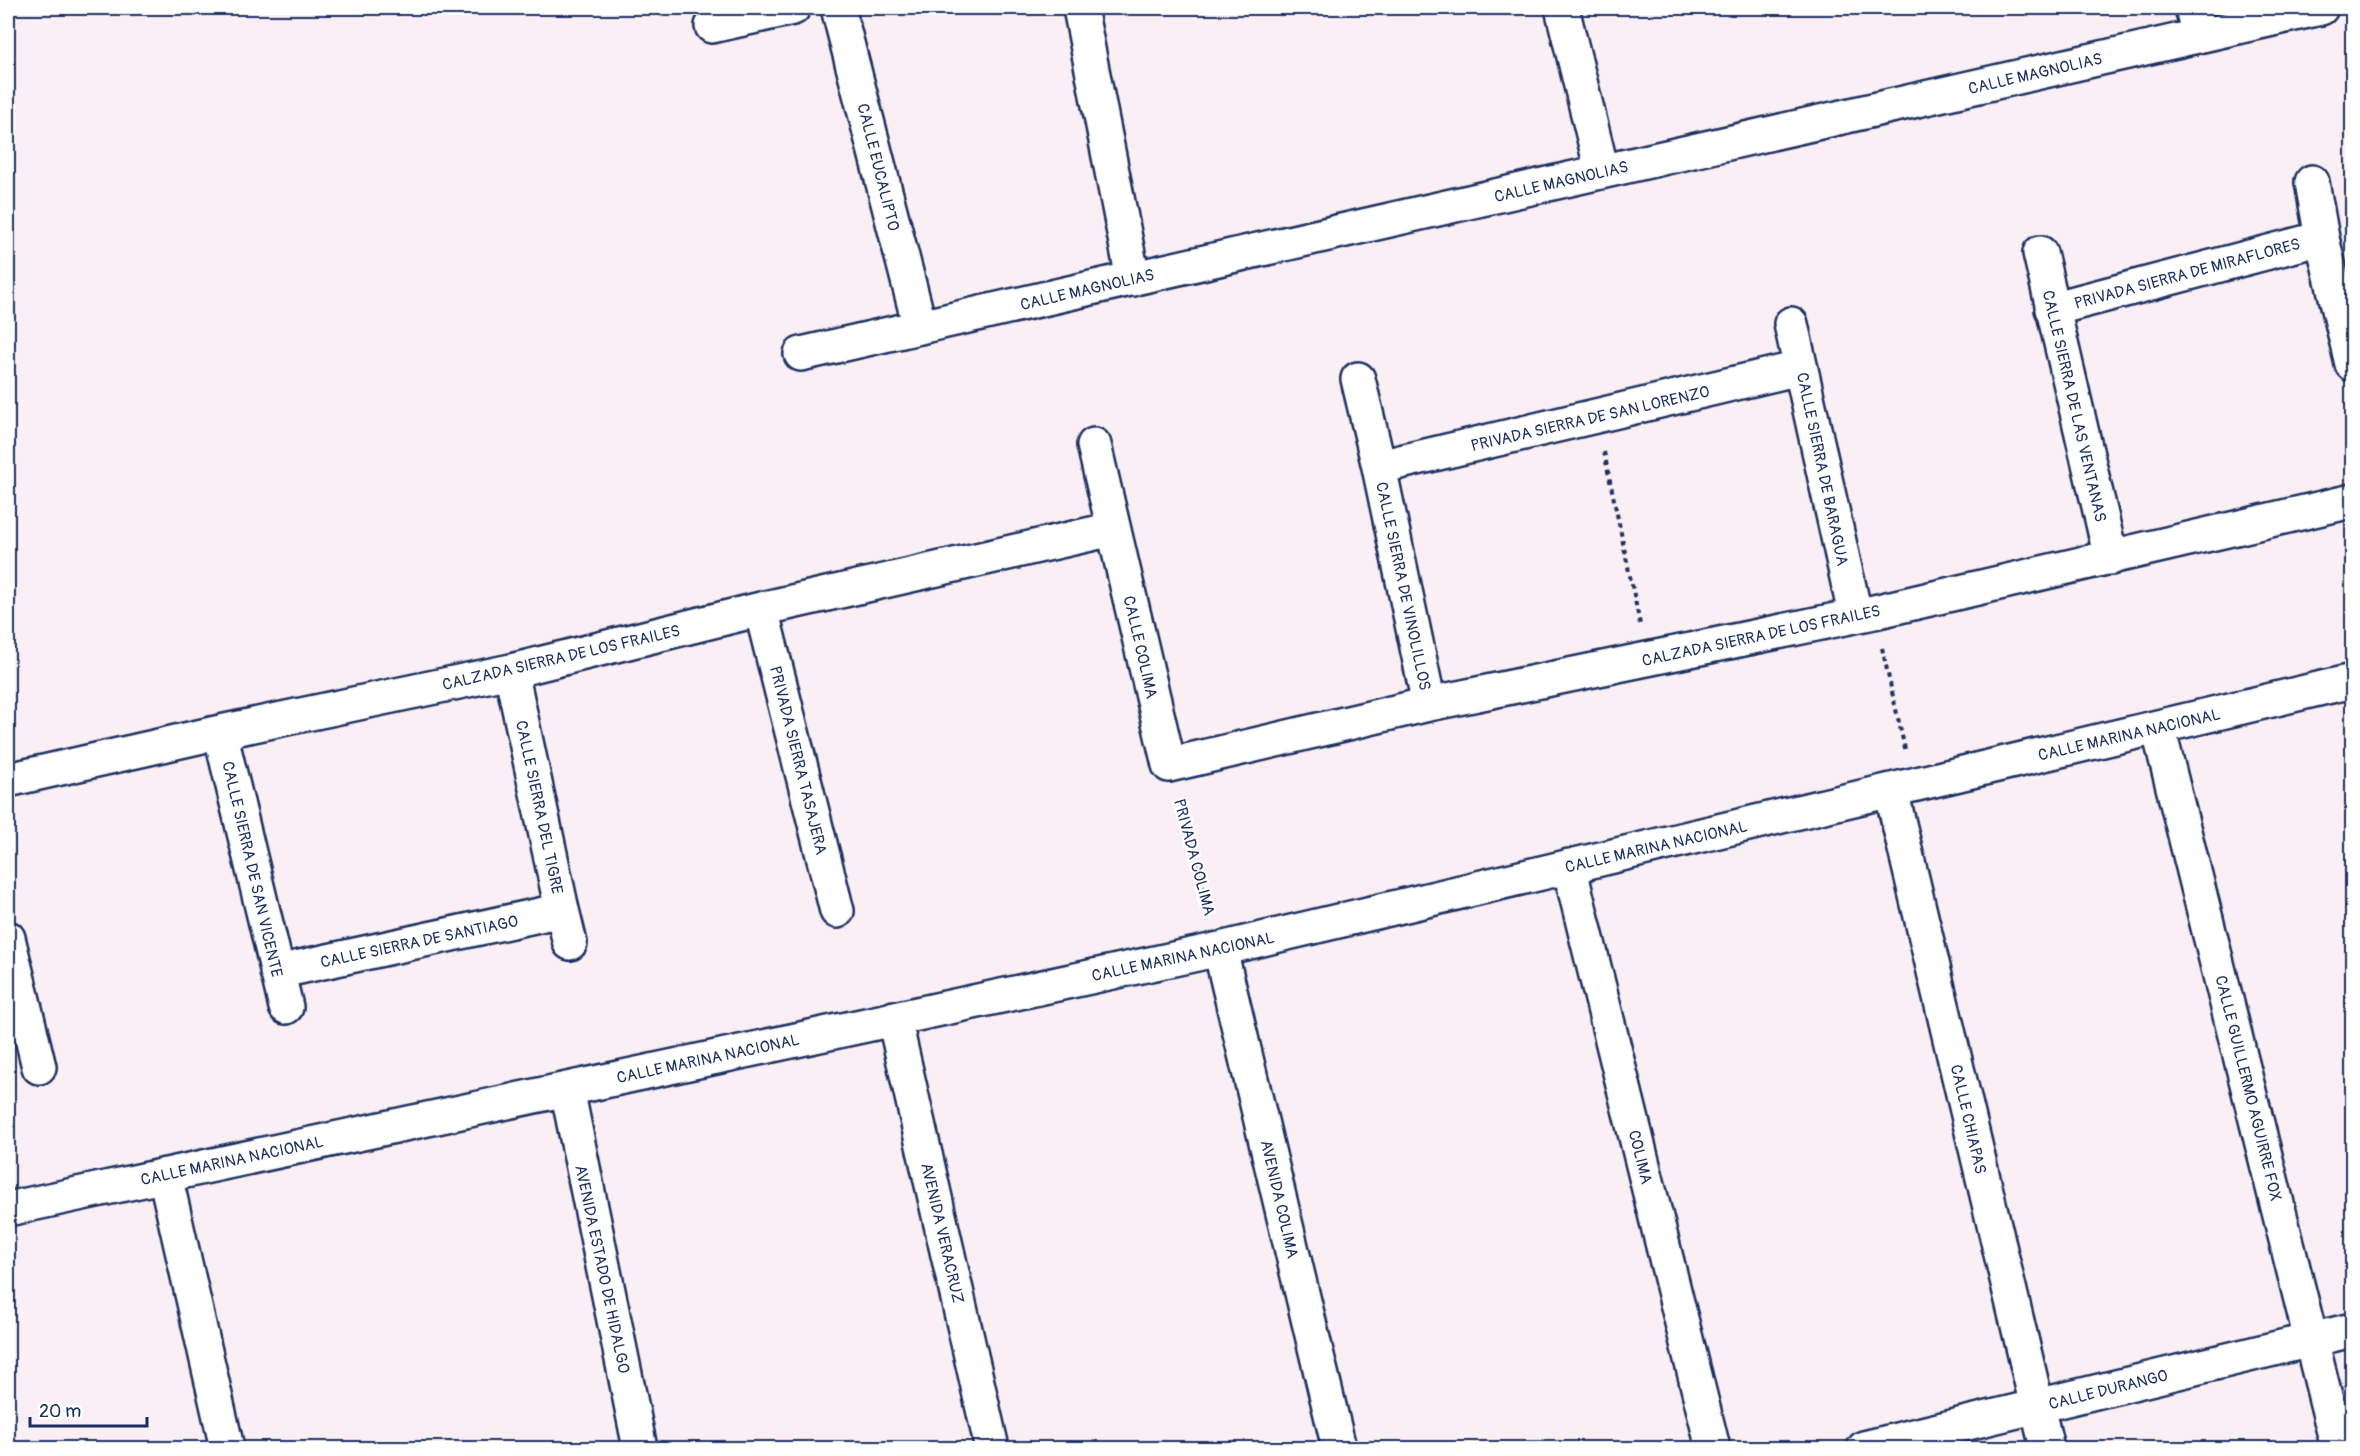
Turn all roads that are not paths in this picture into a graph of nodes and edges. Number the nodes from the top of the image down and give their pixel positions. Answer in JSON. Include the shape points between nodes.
{"nodes":[{"id":1,"x":793,"y":8,"type":"edge"},
{"id":2,"x":838,"y":8,"type":"edge"},
{"id":3,"x":1080,"y":8,"type":"edge"},
{"id":4,"x":1562,"y":8,"type":"edge"},
{"id":5,"x":2321,"y":8,"type":"edge"},
{"id":6,"x":2196,"y":21,"type":"edge"},
{"id":7,"x":712,"y":26,"type":"dead end"},
{"id":8,"x":1602,"y":171,"type":"junction"},
{"id":9,"x":2312,"y":182,"type":"dead end"},
{"id":10,"x":2322,"y":238,"type":"junction"},
{"id":11,"x":2040,"y":253,"type":"dead end"},
{"id":12,"x":1133,"y":279,"type":"junction"},
{"id":13,"x":2052,"y":309,"type":"junction"},
{"id":14,"x":1791,"y":324,"type":"dead end"},
{"id":15,"x":920,"y":327,"type":"junction"},
{"id":16,"x":801,"y":354,"type":"dead end"},
{"id":17,"x":2352,"y":364,"type":"edge"},
{"id":18,"x":1800,"y":368,"type":"junction"},
{"id":19,"x":1358,"y":379,"type":"dead end"},
{"id":20,"x":1094,"y":445,"type":"dead end"},
{"id":21,"x":1379,"y":467,"type":"junction"},
{"id":22,"x":2352,"y":501,"type":"edge"},
{"id":23,"x":1113,"y":529,"type":"junction"},
{"id":24,"x":2111,"y":558,"type":"junction"},
{"id":25,"x":761,"y":609,"type":"junction"},
{"id":26,"x":1864,"y":613,"type":"junction"},
{"id":27,"x":511,"y":671,"type":"junction"},
{"id":28,"x":2352,"y":681,"type":"edge"},
{"id":29,"x":1429,"y":704,"type":"junction"},
{"id":30,"x":2158,"y":727,"type":"junction"},
{"id":31,"x":220,"y":732,"type":"junction"},
{"id":32,"x":1169,"y":765,"type":"joint"},
{"id":33,"x":8,"y":780,"type":"edge"},
{"id":34,"x":1902,"y":787,"type":"junction"},
{"id":35,"x":1569,"y":866,"type":"junction"},
{"id":36,"x":562,"y":910,"type":"junction"},
{"id":37,"x":837,"y":911,"type":"dead end"},
{"id":38,"x":8,"y":938,"type":"edge"},
{"id":39,"x":570,"y":943,"type":"dead end"},
{"id":40,"x":1220,"y":949,"type":"junction"},
{"id":41,"x":277,"y":972,"type":"junction"},
{"id":42,"x":286,"y":1007,"type":"dead end"},
{"id":43,"x":894,"y":1018,"type":"junction"},
{"id":44,"x":26,"y":1049,"type":"edge"},
{"id":45,"x":567,"y":1089,"type":"junction"},
{"id":46,"x":165,"y":1175,"type":"junction"},
{"id":47,"x":8,"y":1209,"type":"edge"},
{"id":48,"x":2352,"y":1330,"type":"edge"},
{"id":49,"x":2313,"y":1340,"type":"junction"},
{"id":50,"x":2037,"y":1407,"type":"junction"},
{"id":51,"x":227,"y":1449,"type":"edge"},
{"id":52,"x":640,"y":1449,"type":"edge"},
{"id":53,"x":992,"y":1449,"type":"edge"},
{"id":54,"x":1339,"y":1449,"type":"edge"},
{"id":55,"x":1713,"y":1449,"type":"edge"},
{"id":56,"x":1864,"y":1449,"type":"edge"},
{"id":57,"x":2047,"y":1449,"type":"edge"},
{"id":58,"x":2338,"y":1449,"type":"edge"}],
"edges":[{"from":1,"to":7,"type":"street"},
{"from":2,"to":15,"type":"street","name":"CALLE EUCALIPTO"},
{"from":3,"to":12,"type":"street"},
{"from":4,"to":8,"type":"street"},
{"from":5,"to":6,"type":"street","name":"CALLE MAGNOLIAS"},
{"from":6,"to":8,"type":"street","name":"CALLE MAGNOLIAS"},
{"from":8,"to":12,"type":"street","name":"CALLE MAGNOLIAS"},
{"from":9,"to":10,"type":"street"},
{"from":10,"to":13,"type":"street","name":"PRIVADA SIERRA DE MIRAFLORES"},
{"from":10,"to":17,"type":"street"},
{"from":11,"to":13,"type":"street","name":"CALLE SIERRA DE LAS VENTANAS"},
{"from":12,"to":15,"type":"street","name":"CALLE MAGNOLIAS"},
{"from":13,"to":24,"type":"street","name":"CALLE SIERRA DE LAS VENTANAS"},
{"from":14,"to":18,"type":"street","name":"CALLE SIERRA DE BARAGUA"},
{"from":15,"to":16,"type":"street","name":"CALLE MAGNOLIAS"},
{"from":18,"to":21,"type":"street","name":"PRIVADA SIERRA DE SAN LORENZO"},
{"from":18,"to":26,"type":"street","name":"CALLE SIERRA DE BARAGUA"},
{"from":19,"to":21,"type":"street","name":"CALLE SIERRA DE VINOLILLOS"},
{"from":20,"to":23,"type":"street"},
{"from":21,"to":29,"type":"street","name":"CALLE SIERRA DE VINOLILLOS"},
{"from":22,"to":24,"type":"street","name":"CALZADA SIERRA DE LOS FRAILES"},
{"from":23,"to":25,"type":"street","name":"CALZADA SIERRA DE LOS FRAILES"},
{"from":23,"to":32,"type":"street","name":"CALLE COLIMA"},
{"from":24,"to":26,"type":"street","name":"CALZADA SIERRA DE LOS FRAILES"},
{"from":25,"to":27,"type":"street","name":"CALZADA SIERRA DE LOS FRAILES"},
{"from":25,"to":37,"type":"street","name":"PRIVADA SIERRA TASAJERA"},
{"from":26,"to":29,"type":"street","name":"CALZADA SIERRA DE LOS FRAILES"},
{"from":27,"to":31,"type":"street","name":"CALZADA SIERRA DE LOS FRAILES"},
{"from":27,"to":36,"type":"street","name":"CALLE SIERRA DEL TIGRE"},
{"from":28,"to":30,"type":"street","name":"CALLE MARINA NACIONAL"},
{"from":29,"to":32,"type":"street","name":"CALZADA SIERRA DE LOS FRAILES"},
{"from":30,"to":34,"type":"street","name":"CALLE MARINA NACIONAL"},
{"from":30,"to":49,"type":"street","name":"CALLE GUILLERMO AGUIRRE FOX"},
{"from":31,"to":33,"type":"street","name":"CALZADA SIERRA DE LOS FRAILES"},
{"from":31,"to":41,"type":"street","name":"CALLE SIERRA DE SAN VICENTE"},
{"from":34,"to":35,"type":"street","name":"CALLE MARINA NACIONAL"},
{"from":34,"to":50,"type":"street","name":"CALLE CHIAPAS"},
{"from":35,"to":40,"type":"street","name":"CALLE MARINA NACIONAL"},
{"from":35,"to":55,"type":"street","name":"COLIMA"},
{"from":36,"to":39,"type":"street","name":"CALLE SIERRA DEL TIGRE"},
{"from":36,"to":41,"type":"street","name":"CALLE SIERRA DE SANTIAGO"},
{"from":38,"to":44,"type":"street"},
{"from":40,"to":43,"type":"street","name":"CALLE MARINA NACIONAL"},
{"from":40,"to":54,"type":"street","name":"AVENIDA COLIMA"},
{"from":41,"to":42,"type":"street","name":"CALLE SIERRA DE SAN VICENTE"},
{"from":43,"to":45,"type":"street","name":"CALLE MARINA NACIONAL"},
{"from":43,"to":53,"type":"street","name":"AVENIDA VERACRUZ"},
{"from":45,"to":46,"type":"street","name":"CALLE MARINA NACIONAL"},
{"from":45,"to":52,"type":"street","name":"AVENIDA ESTADO DE HIDALGO"},
{"from":46,"to":47,"type":"street","name":"CALLE MARINA NACIONAL"},
{"from":46,"to":51,"type":"street"},
{"from":48,"to":49,"type":"street","name":"CALLE DURANGO"},
{"from":49,"to":50,"type":"street","name":"CALLE DURANGO"},
{"from":49,"to":58,"type":"street","name":"CALLE GUILLERMO AGUIRRE FOX"},
{"from":50,"to":56,"type":"street","name":"CALLE DURANGO"},
{"from":50,"to":57,"type":"street","name":"CALLE CHIAPAS"}]}
